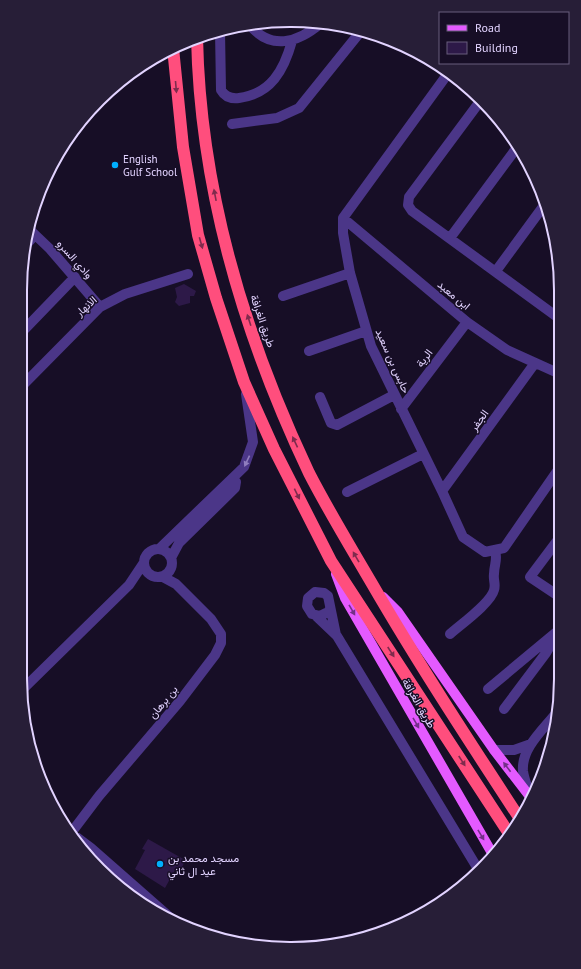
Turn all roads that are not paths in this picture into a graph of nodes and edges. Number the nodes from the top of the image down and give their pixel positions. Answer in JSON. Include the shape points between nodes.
{"nodes":[{"id":1,"x":313,"y":28,"type":"edge"},
{"id":2,"x":253,"y":30,"type":"edge"},
{"id":3,"x":357,"y":36,"type":"edge"},
{"id":4,"x":220,"y":37,"type":"edge"},
{"id":5,"x":292,"y":41,"type":"junction"},
{"id":6,"x":197,"y":44,"type":"edge"},
{"id":7,"x":174,"y":54,"type":"edge"},
{"id":8,"x":445,"y":77,"type":"edge"},
{"id":9,"x":478,"y":105,"type":"edge"},
{"id":10,"x":232,"y":124,"type":"dead end"},
{"id":11,"x":514,"y":151,"type":"edge"},
{"id":12,"x":541,"y":209,"type":"edge"},
{"id":13,"x":343,"y":218,"type":"junction"},
{"id":14,"x":33,"y":233,"type":"edge"},
{"id":15,"x":450,"y":238,"type":"junction"},
{"id":16,"x":496,"y":271,"type":"junction"},
{"id":17,"x":350,"y":273,"type":"junction"},
{"id":18,"x":188,"y":274,"type":"dead end"},
{"id":19,"x":75,"y":277,"type":"junction"},
{"id":20,"x":283,"y":296,"type":"dead end"},
{"id":21,"x":100,"y":307,"type":"junction"},
{"id":22,"x":554,"y":314,"type":"edge"},
{"id":23,"x":467,"y":322,"type":"junction"},
{"id":24,"x":27,"y":326,"type":"edge"},
{"id":25,"x":366,"y":331,"type":"junction"},
{"id":26,"x":309,"y":351,"type":"dead end"},
{"id":27,"x":535,"y":363,"type":"junction"},
{"id":28,"x":554,"y":371,"type":"edge"},
{"id":29,"x":27,"y":381,"type":"edge"},
{"id":30,"x":244,"y":382,"type":"junction"},
{"id":31,"x":394,"y":395,"type":"junction"},
{"id":32,"x":320,"y":397,"type":"dead end"},
{"id":33,"x":401,"y":409,"type":"junction"},
{"id":34,"x":423,"y":454,"type":"junction"},
{"id":35,"x":554,"y":476,"type":"edge"},
{"id":36,"x":230,"y":482,"type":"junction"},
{"id":37,"x":442,"y":491,"type":"junction"},
{"id":38,"x":347,"y":492,"type":"dead end"},
{"id":39,"x":554,"y":545,"type":"edge"},
{"id":40,"x":159,"y":549,"type":"junction"},
{"id":41,"x":495,"y":550,"type":"junction"},
{"id":42,"x":171,"y":558,"type":"junction"},
{"id":43,"x":331,"y":561,"type":"junction"},
{"id":44,"x":143,"y":564,"type":"junction"},
{"id":45,"x":166,"y":574,"type":"junction"},
{"id":46,"x":150,"y":576,"type":"junction"},
{"id":47,"x":129,"y":585,"type":"junction"},
{"id":48,"x":376,"y":590,"type":"junction"},
{"id":49,"x":554,"y":594,"type":"edge"},
{"id":50,"x":330,"y":609,"type":"junction"},
{"id":51,"x":316,"y":616,"type":"junction"},
{"id":52,"x":450,"y":634,"type":"dead end"},
{"id":53,"x":554,"y":635,"type":"edge"},
{"id":54,"x":337,"y":636,"type":"junction"},
{"id":55,"x":554,"y":639,"type":"edge"},
{"id":56,"x":27,"y":685,"type":"edge"},
{"id":57,"x":488,"y":689,"type":"dead end"},
{"id":58,"x":504,"y":709,"type":"dead end"},
{"id":59,"x":550,"y":726,"type":"edge"},
{"id":60,"x":531,"y":744,"type":"junction"},
{"id":61,"x":494,"y":750,"type":"junction"},
{"id":62,"x":529,"y":791,"type":"edge"},
{"id":63,"x":528,"y":794,"type":"edge"},
{"id":64,"x":516,"y":814,"type":"edge"},
{"id":65,"x":74,"y":829,"type":"edge"},
{"id":66,"x":507,"y":830,"type":"edge"},
{"id":67,"x":84,"y":843,"type":"edge"},
{"id":68,"x":490,"y":850,"type":"edge"},
{"id":69,"x":476,"y":865,"type":"edge"},
{"id":70,"x":143,"y":897,"type":"edge"}],
"edges":[{"from":1,"to":5,"type":"street"},
{"from":2,"to":5,"type":"street","via":[[278,42]]},
{"from":3,"to":10,"type":"street","via":[[299,108],[277,118]]},
{"from":4,"to":5,"type":"street","via":[[221,90],[226,96],[234,99],[254,96],[267,88],[288,57]]},
{"from":48,"to":6,"type":"highway","name":"طريق الغرافة","one_way":true,"via":[[311,476],[292,436],[238,288],[226,246],[207,151]]},
{"from":7,"to":30,"type":"highway","name":"طريق الغرافة","one_way":true,"via":[[183,147],[198,235]]},
{"from":8,"to":13,"type":"street"},
{"from":9,"to":15,"type":"street","via":[[408,201],[412,211]]},
{"from":11,"to":15,"type":"street"},
{"from":12,"to":16,"type":"street"},
{"from":13,"to":17,"type":"street","name":"حابس بن سعيد"},
{"from":13,"to":23,"type":"street","name":"ابن معبد"},
{"from":14,"to":19,"type":"street","name":"وادي السرو"},
{"from":15,"to":16,"type":"street"},
{"from":16,"to":22,"type":"street"},
{"from":17,"to":20,"type":"street"},
{"from":17,"to":25,"type":"street","name":"حابس بن سعيد"},
{"from":18,"to":21,"type":"street","name":"الانهار","via":[[125,294]]},
{"from":19,"to":21,"type":"street","name":"وادي السرو"},
{"from":19,"to":24,"type":"street"},
{"from":21,"to":29,"type":"street","name":"الانهار"},
{"from":23,"to":27,"type":"street","name":"ابن معبد","via":[[507,350]]},
{"from":23,"to":33,"type":"street","name":"الرية"},
{"from":25,"to":26,"type":"street"},
{"from":25,"to":31,"type":"street","name":"حابس بن سعيد"},
{"from":27,"to":28,"type":"street","name":"ابن معبد"},
{"from":27,"to":37,"type":"street","name":"الجفر"},
{"from":30,"to":36,"type":"street","one_way":true,"via":[[253,442],[244,468]]},
{"from":30,"to":43,"type":"highway","name":"طريق الغرافة","one_way":true,"via":[[277,455]]},
{"from":31,"to":32,"type":"street","via":[[337,425],[331,423]]},
{"from":31,"to":33,"type":"street","name":"حابس بن سعيد"},
{"from":33,"to":34,"type":"street","name":"حابس بن سعيد"},
{"from":34,"to":37,"type":"street","name":"حابس بن سعيد"},
{"from":34,"to":38,"type":"street"},
{"from":35,"to":41,"type":"street","via":[[504,548]]},
{"from":36,"to":40,"type":"street"},
{"from":36,"to":42,"type":"street","via":[[236,482],[235,488],[179,543]]},
{"from":37,"to":41,"type":"street","name":"حابس بن سعيد","via":[[463,537],[484,552]]},
{"from":39,"to":49,"type":"street","via":[[530,577]]},
{"from":40,"to":42,"type":"street"},
{"from":40,"to":44,"type":"street","via":[[148,553]]},
{"from":41,"to":52,"type":"street","via":[[498,560],[494,574],[494,592]]},
{"from":42,"to":45,"type":"street","via":[[172,564]]},
{"from":43,"to":66,"type":"highway","name":"طريق الغرافة","one_way":true},
{"from":43,"to":68,"type":"main road","name":"طريق الغرافة","one_way":true,"via":[[345,598]]},
{"from":44,"to":46,"type":"street"},
{"from":44,"to":47,"type":"street"},
{"from":45,"to":46,"type":"street"},
{"from":45,"to":65,"type":"street","name":"بن برهان","via":[[217,627],[221,634],[221,643],[180,702]]},
{"from":46,"to":47,"type":"street"},
{"from":47,"to":56,"type":"street"},
{"from":48,"to":61,"type":"main road","name":"طريق الغرافة","via":[[398,612]]},
{"from":48,"to":64,"type":"highway","name":"طريق الغرافة","via":[[419,663]]},
{"from":50,"to":51,"type":"street","via":[[324,615]]},
{"from":50,"to":51,"type":"street","via":[[330,600],[324,593],[311,594],[307,606]]},
{"from":50,"to":54,"type":"street"},
{"from":51,"to":54,"type":"street"},
{"from":53,"to":57,"type":"street"},
{"from":54,"to":69,"type":"street"},
{"from":55,"to":58,"type":"street"},
{"from":59,"to":60,"type":"street"},
{"from":60,"to":61,"type":"street","via":[[514,750]]},
{"from":60,"to":62,"type":"street","via":[[525,755],[523,771]]},
{"from":63,"to":61,"type":"main road","name":"طريق الغرافة","one_way":true},
{"from":67,"to":70,"type":"street"}]}
